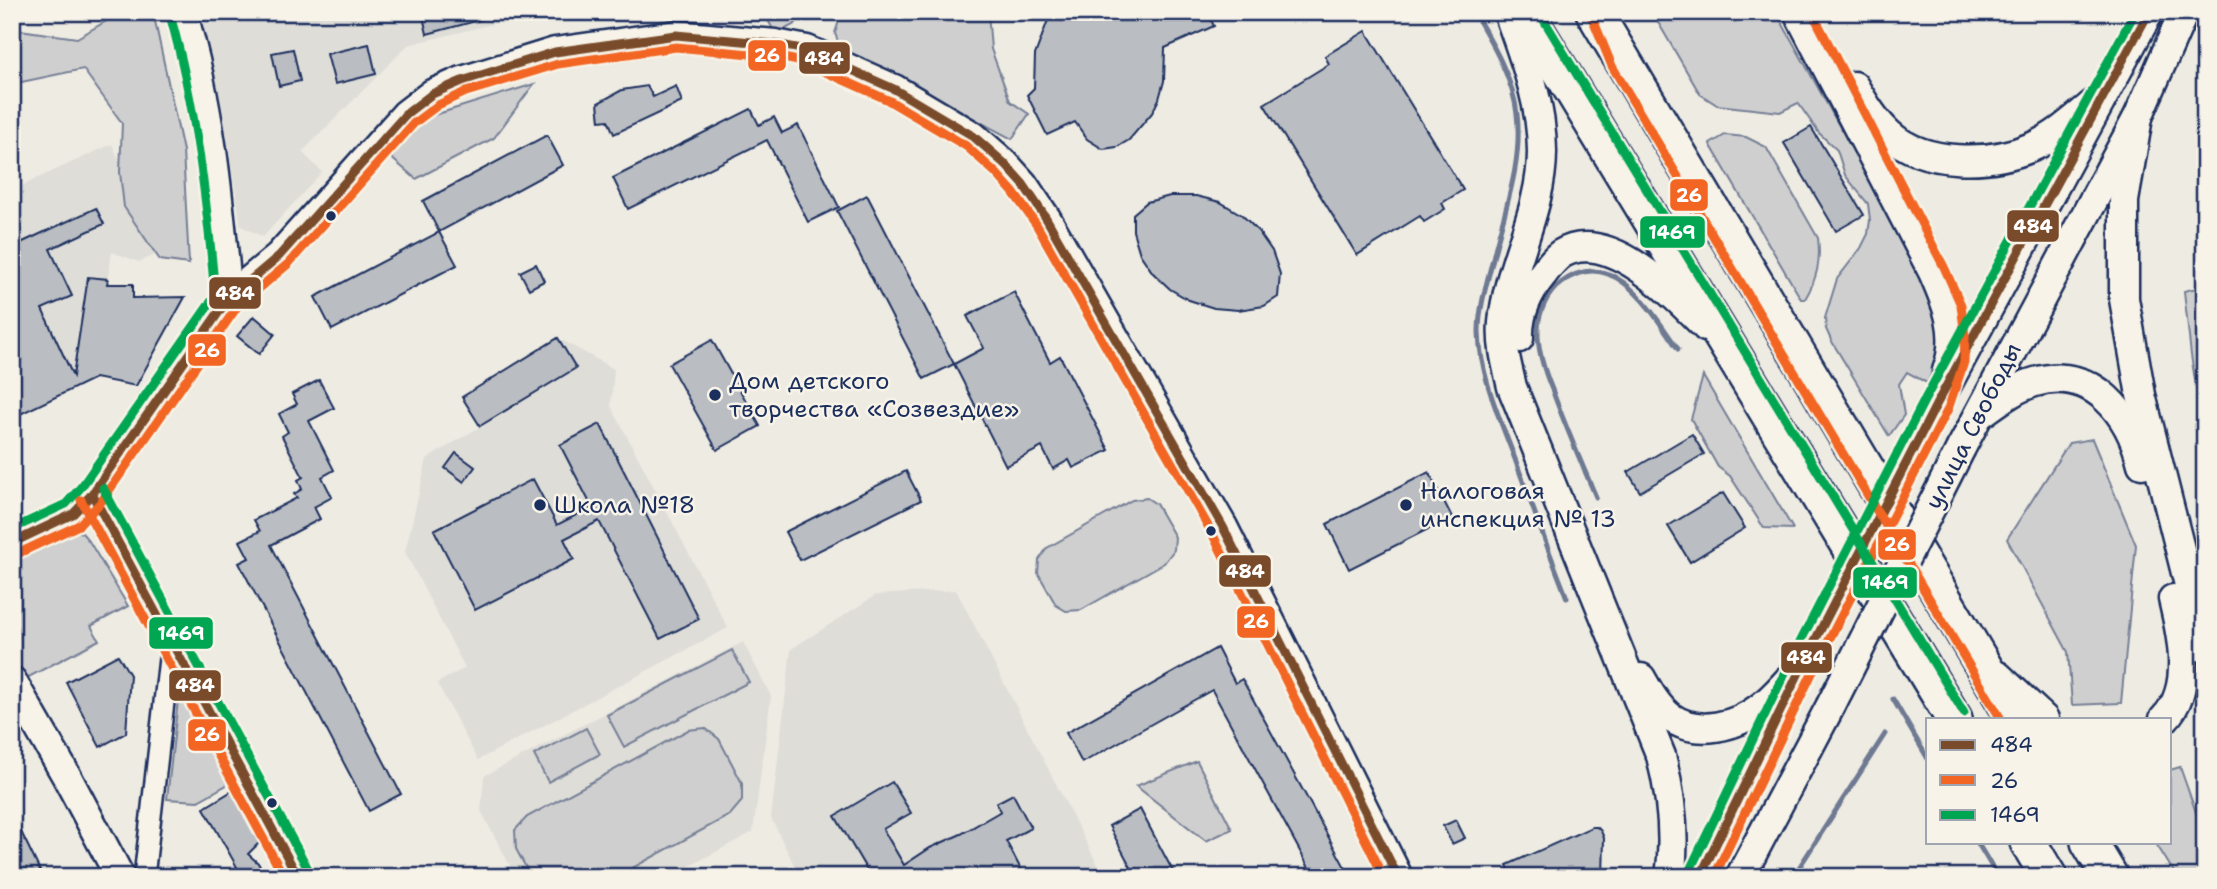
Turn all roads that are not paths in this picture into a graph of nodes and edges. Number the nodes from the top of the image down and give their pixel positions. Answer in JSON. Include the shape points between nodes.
{"nodes":[{"id":1,"x":182,"y":12,"type":"edge"},
{"id":2,"x":1508,"y":12,"type":"edge"},
{"id":3,"x":1525,"y":12,"type":"edge"},
{"id":4,"x":1594,"y":12,"type":"edge"},
{"id":5,"x":1602,"y":12,"type":"edge"},
{"id":6,"x":1798,"y":12,"type":"edge"},
{"id":7,"x":1814,"y":12,"type":"edge"},
{"id":8,"x":2150,"y":12,"type":"edge"},
{"id":9,"x":2184,"y":12,"type":"edge"},
{"id":10,"x":1623,"y":60,"type":"junction"},
{"id":11,"x":2103,"y":96,"type":"junction"},
{"id":12,"x":2138,"y":117,"type":"junction"},
{"id":13,"x":228,"y":299,"type":"junction"},
{"id":14,"x":1735,"y":356,"type":"junction"},
{"id":15,"x":1936,"y":405,"type":"junction"},
{"id":16,"x":1976,"y":416,"type":"junction"},
{"id":17,"x":92,"y":494,"type":"junction"},
{"id":18,"x":12,"y":543,"type":"edge"},
{"id":19,"x":171,"y":640,"type":"junction"},
{"id":20,"x":2205,"y":648,"type":"edge"},
{"id":21,"x":1977,"y":656,"type":"junction"},
{"id":22,"x":1803,"y":664,"type":"junction"},
{"id":23,"x":12,"y":681,"type":"edge"},
{"id":24,"x":1953,"y":718,"type":"edge"},
{"id":25,"x":2014,"y":718,"type":"edge"},
{"id":26,"x":2043,"y":718,"type":"edge"},
{"id":27,"x":2165,"y":718,"type":"edge"},
{"id":28,"x":2090,"y":844,"type":"edge"},
{"id":29,"x":120,"y":877,"type":"edge"},
{"id":30,"x":144,"y":877,"type":"edge"},
{"id":31,"x":298,"y":877,"type":"edge"},
{"id":32,"x":1398,"y":877,"type":"edge"},
{"id":33,"x":1670,"y":877,"type":"edge"},
{"id":34,"x":1700,"y":877,"type":"edge"},
{"id":35,"x":1740,"y":877,"type":"edge"},
{"id":36,"x":2110,"y":877,"type":"edge"}],
"edges":[{"from":1,"to":13,"type":"main road","via":[[211,137]]},
{"from":2,"to":33,"type":"main road","via":[[1529,69],[1542,153],[1530,221],[1507,296],[1504,354],[1512,387],[1661,756],[1673,828]]},
{"from":3,"to":14,"type":"highway"},
{"from":4,"to":10,"type":"highway"},
{"from":5,"to":10,"type":"main road"},
{"from":6,"to":15,"type":"main road","via":[[1949,309],[1952,359]]},
{"from":7,"to":11,"type":"main road","via":[[1868,110],[1890,135],[1938,157],[2003,157],[2033,147]]},
{"from":8,"to":11,"type":"main road","name":"улица Свободы"},
{"from":9,"to":12,"type":"main road","name":"улица Свободы"},
{"from":10,"to":21,"type":"highway"},
{"from":11,"to":15,"type":"main road","name":"улица Свободы"},
{"from":12,"to":16,"type":"main road","name":"улица Свободы"},
{"from":12,"to":20,"type":"main road","via":[[2124,201],[2124,299],[2141,395]]},
{"from":13,"to":17,"type":"main road"},
{"from":13,"to":32,"type":"main road","via":[[279,256],[406,114],[432,94],[463,81],[555,52],[676,35],[807,50],[894,89],[973,136],[1023,184],[1046,218],[1223,527]]},
{"from":14,"to":22,"type":"main road","via":[[1655,279],[1595,247],[1577,248],[1549,265],[1524,304],[1518,326],[1519,352],[1528,382],[1637,670],[1653,699],[1671,718],[1692,726],[1738,722],[1763,706]]},
{"from":14,"to":24,"type":"highway"},
{"from":15,"to":22,"type":"main road","name":"улица Свободы","bridge":true},
{"from":16,"to":27,"type":"main road","via":[[2024,386],[2062,379],[2098,392],[2125,420],[2139,451],[2184,655],[2176,700]]},
{"from":16,"to":35,"type":"main road","name":"улица Свободы","bridge":true},
{"from":17,"to":18,"type":"main road","via":[[73,514]]},
{"from":17,"to":19,"type":"main road"},
{"from":19,"to":30,"type":"street"},
{"from":19,"to":31,"type":"main road"},
{"from":21,"to":25,"type":"highway"},
{"from":21,"to":26,"type":"main road"},
{"from":22,"to":34,"type":"main road","name":"улица Свободы"},
{"from":23,"to":29,"type":"main road"},
{"from":28,"to":36,"type":"highway"}]}
